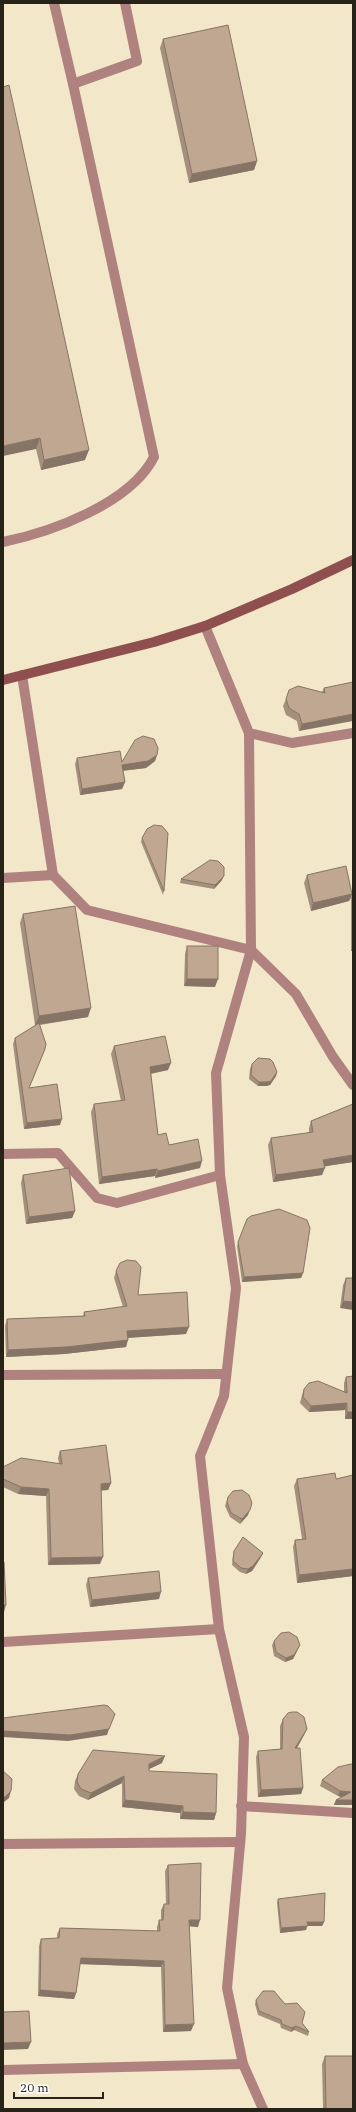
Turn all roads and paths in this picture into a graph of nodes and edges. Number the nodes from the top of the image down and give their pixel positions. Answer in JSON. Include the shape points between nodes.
{"nodes":[{"id":1,"x":54,"y":3,"type":"edge"},
{"id":2,"x":124,"y":3,"type":"edge"},
{"id":3,"x":73,"y":84,"type":"junction"},
{"id":4,"x":3,"y":542,"type":"edge"},
{"id":5,"x":353,"y":560,"type":"edge"},
{"id":6,"x":205,"y":626,"type":"junction"},
{"id":7,"x":22,"y":676,"type":"junction"},
{"id":8,"x":3,"y":680,"type":"edge"},
{"id":9,"x":249,"y":733,"type":"junction"},
{"id":10,"x":353,"y":733,"type":"edge"},
{"id":11,"x":53,"y":875,"type":"junction"},
{"id":12,"x":3,"y":878,"type":"edge"},
{"id":13,"x":251,"y":950,"type":"junction"},
{"id":14,"x":353,"y":1085,"type":"edge"},
{"id":15,"x":3,"y":1154,"type":"edge"},
{"id":16,"x":220,"y":1175,"type":"junction"},
{"id":17,"x":226,"y":1374,"type":"junction"},
{"id":18,"x":3,"y":1376,"type":"edge"},
{"id":19,"x":219,"y":1629,"type":"junction"},
{"id":20,"x":3,"y":1642,"type":"edge"},
{"id":21,"x":242,"y":1806,"type":"junction"},
{"id":22,"x":353,"y":1813,"type":"edge"},
{"id":23,"x":239,"y":1842,"type":"junction"},
{"id":24,"x":3,"y":1844,"type":"edge"},
{"id":25,"x":243,"y":2064,"type":"junction"},
{"id":26,"x":3,"y":2070,"type":"edge"},
{"id":27,"x":263,"y":2109,"type":"edge"}],
"edges":[{"from":1,"to":3,"type":"street"},
{"from":2,"to":3,"type":"street","via":[[137,61]]},
{"from":3,"to":4,"type":"street","via":[[154,457],[138,479],[78,519]]},
{"from":5,"to":6,"type":"street"},
{"from":6,"to":7,"type":"street"},
{"from":6,"to":9,"type":"street"},
{"from":7,"to":8,"type":"street"},
{"from":7,"to":11,"type":"street"},
{"from":9,"to":10,"type":"street","via":[[292,743]]},
{"from":9,"to":13,"type":"street"},
{"from":11,"to":12,"type":"street"},
{"from":11,"to":13,"type":"street","via":[[87,910]]},
{"from":13,"to":14,"type":"street","via":[[296,994],[333,1057]]},
{"from":13,"to":16,"type":"street","via":[[216,1072]]},
{"from":15,"to":16,"type":"street","via":[[58,1153],[97,1198],[116,1203]]},
{"from":16,"to":17,"type":"street","via":[[236,1288]]},
{"from":17,"to":18,"type":"street"},
{"from":17,"to":19,"type":"street","via":[[224,1396],[200,1456]]},
{"from":19,"to":20,"type":"street"},
{"from":19,"to":21,"type":"street","via":[[244,1737]]},
{"from":21,"to":22,"type":"street"},
{"from":21,"to":23,"type":"street"},
{"from":23,"to":24,"type":"street"},
{"from":23,"to":25,"type":"street","via":[[227,1988]]},
{"from":25,"to":26,"type":"street"},
{"from":25,"to":27,"type":"street"}]}
